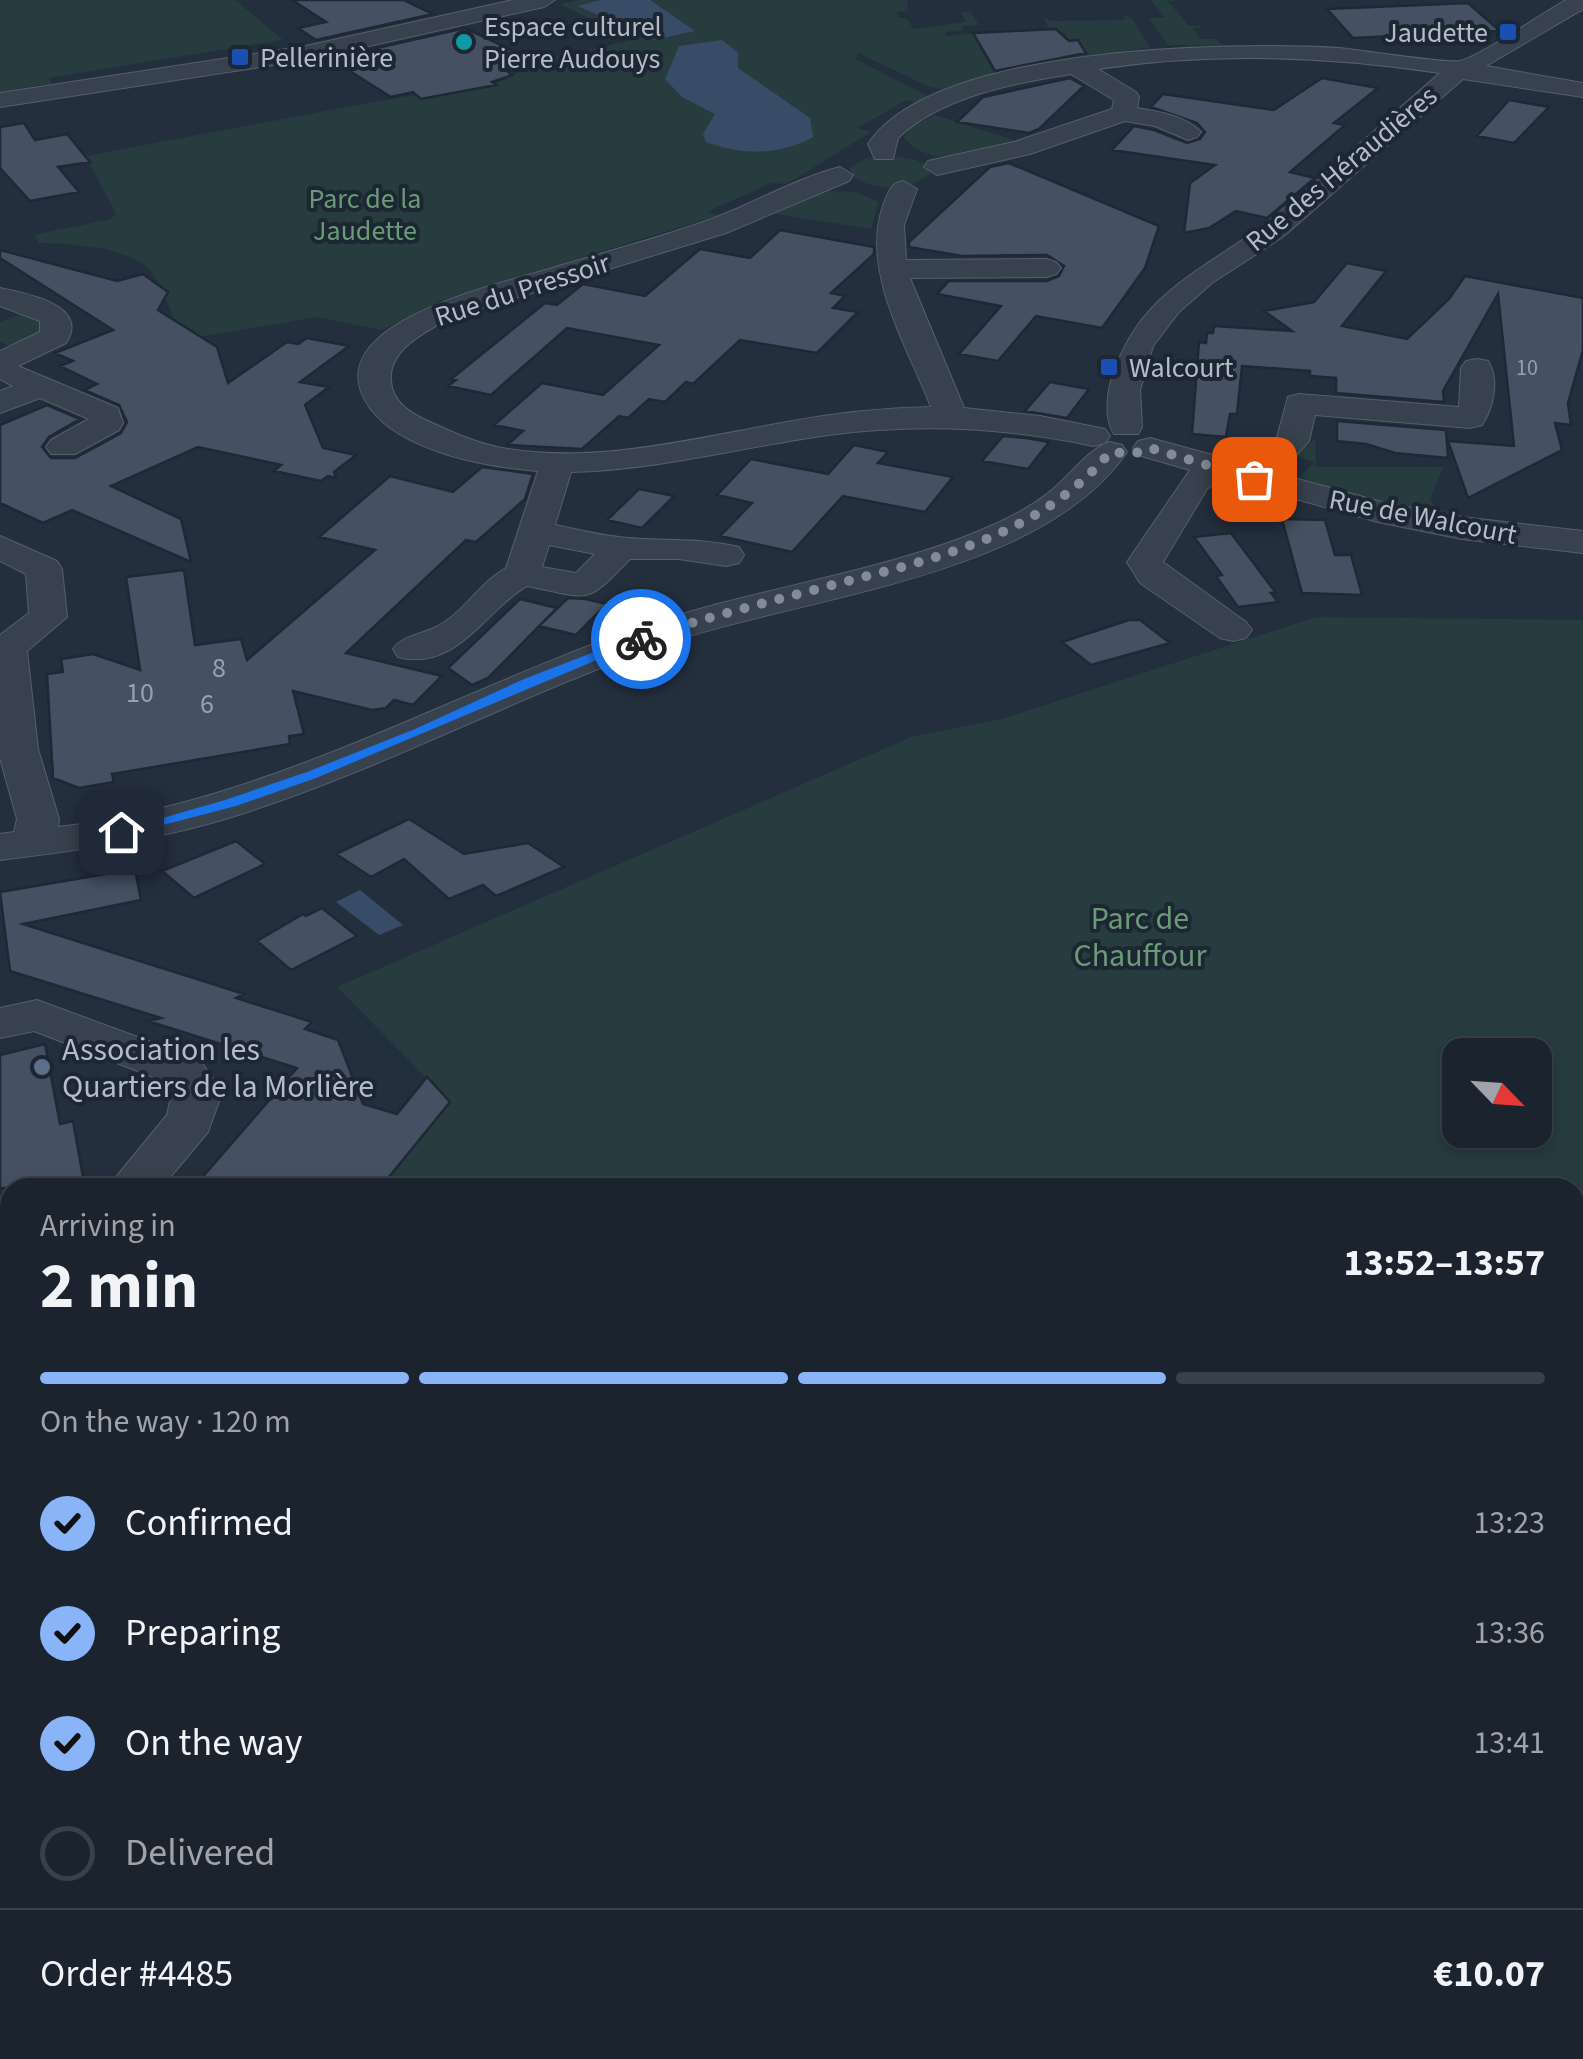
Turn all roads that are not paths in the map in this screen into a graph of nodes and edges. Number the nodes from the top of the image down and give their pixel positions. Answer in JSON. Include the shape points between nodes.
{"nodes":[{"id":1,"x":544,"y":0,"type":"edge"},
{"id":2,"x":1582,"y":0,"type":"edge"},
{"id":3,"x":427,"y":5,"type":"dead end"},
{"id":4,"x":461,"y":20,"type":"junction"},
{"id":5,"x":1073,"y":64,"type":"junction"},
{"id":6,"x":1461,"y":69,"type":"junction"},
{"id":7,"x":1583,"y":90,"type":"edge"},
{"id":8,"x":0,"y":103,"type":"edge"},
{"id":9,"x":1122,"y":113,"type":"junction"},
{"id":10,"x":1188,"y":132,"type":"dead end"},
{"id":11,"x":884,"y":153,"type":"junction"},
{"id":12,"x":937,"y":167,"type":"junction"},
{"id":13,"x":858,"y":184,"type":"junction"},
{"id":14,"x":903,"y":190,"type":"junction"},
{"id":15,"x":1046,"y":268,"type":"dead end"},
{"id":16,"x":892,"y":269,"type":"junction"},
{"id":17,"x":0,"y":298,"type":"edge"},
{"id":18,"x":0,"y":366,"type":"edge"},
{"id":19,"x":1477,"y":368,"type":"dead end"},
{"id":20,"x":40,"y":386,"type":"junction"},
{"id":21,"x":0,"y":403,"type":"edge"},
{"id":22,"x":951,"y":417,"type":"junction"},
{"id":23,"x":1120,"y":441,"type":"junction"},
{"id":24,"x":63,"y":447,"type":"dead end"},
{"id":25,"x":557,"y":464,"type":"junction"},
{"id":26,"x":1215,"y":466,"type":"junction"},
{"id":27,"x":1254,"y":479,"type":"junction"},
{"id":28,"x":538,"y":532,"type":"junction"},
{"id":29,"x":1583,"y":542,"type":"edge"},
{"id":30,"x":0,"y":547,"type":"edge"},
{"id":31,"x":620,"y":548,"type":"junction"},
{"id":32,"x":726,"y":556,"type":"dead end"},
{"id":33,"x":522,"y":574,"type":"junction"},
{"id":34,"x":1233,"y":630,"type":"dead end"},
{"id":35,"x":412,"y":649,"type":"dead end"},
{"id":36,"x":17,"y":845,"type":"edge"},
{"id":37,"x":0,"y":1023,"type":"edge"},
{"id":38,"x":141,"y":1178,"type":"edge"}],
"edges":[{"from":1,"to":4,"type":"street"},
{"from":2,"to":6,"type":"street","name":"Rue des Héraudières"},
{"from":3,"to":4,"type":"street"},
{"from":4,"to":8,"type":"street","via":[[356,44]]},
{"from":5,"to":6,"type":"street","via":[[1256,50]]},
{"from":5,"to":9,"type":"street","via":[[1127,97]]},
{"from":5,"to":11,"type":"street","via":[[946,100],[890,130],[880,144]]},
{"from":6,"to":7,"type":"street"},
{"from":6,"to":23,"type":"street","name":"Rue des Héraudières","via":[[1274,230],[1168,306],[1138,345],[1124,390]]},
{"from":9,"to":10,"type":"street"},
{"from":9,"to":12,"type":"street","via":[[1022,148]]},
{"from":11,"to":12,"type":"street"},
{"from":11,"to":13,"type":"street","via":[[846,162],[839,170]]},
{"from":12,"to":14,"type":"street","via":[[933,181]]},
{"from":13,"to":14,"type":"street"},
{"from":13,"to":25,"type":"street","name":"Rue du Pressoir","via":[[469,300],[415,325],[384,352],[376,389],[402,422],[482,454]]},
{"from":14,"to":16,"type":"street","via":[[890,226]]},
{"from":15,"to":16,"type":"street"},
{"from":16,"to":22,"type":"street"},
{"from":17,"to":18,"type":"street","via":[[55,316],[55,336]]},
{"from":18,"to":20,"type":"street"},
{"from":19,"to":27,"type":"street","via":[[1470,418],[1299,404],[1299,435]]},
{"from":20,"to":21,"type":"street"},
{"from":20,"to":24,"type":"street","via":[[106,415],[97,432]]},
{"from":22,"to":23,"type":"street","name":"Rue du Pressoir"},
{"from":22,"to":25,"type":"street","name":"Rue du Pressoir","via":[[797,429],[640,458]]},
{"from":23,"to":26,"type":"street","name":"Rue de Walcourt"},
{"from":23,"to":36,"type":"street","via":[[1080,486],[979,544],[637,640],[230,803],[159,824]]},
{"from":25,"to":28,"type":"street"},
{"from":26,"to":27,"type":"street","name":"Rue de Walcourt"},
{"from":26,"to":34,"type":"street","via":[[1194,483],[1145,562]]},
{"from":27,"to":29,"type":"street","name":"Rue de Walcourt","via":[[1378,512]]},
{"from":28,"to":31,"type":"street"},
{"from":28,"to":33,"type":"street"},
{"from":30,"to":36,"type":"street","via":[[44,569],[48,617],[8,647],[18,748],[38,819]]},
{"from":31,"to":32,"type":"street"},
{"from":31,"to":33,"type":"street","via":[[584,586]]},
{"from":33,"to":35,"type":"street","via":[[453,634]]},
{"from":37,"to":38,"type":"street","via":[[38,1016],[183,1070],[197,1093],[190,1120]]}]}
